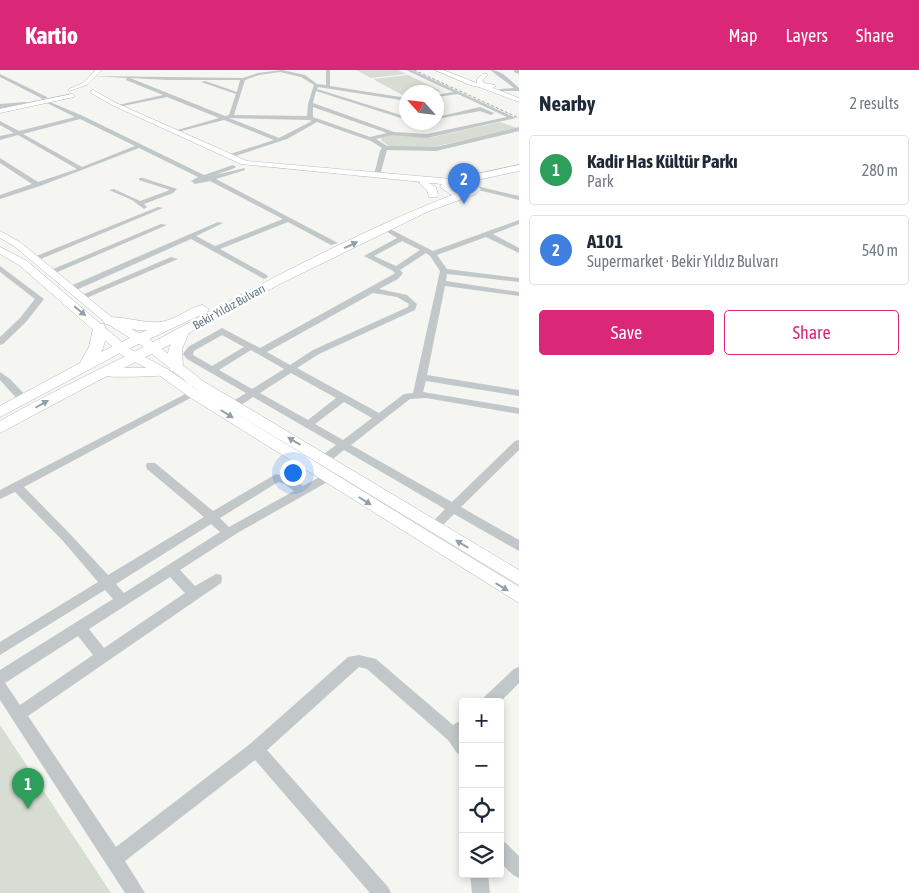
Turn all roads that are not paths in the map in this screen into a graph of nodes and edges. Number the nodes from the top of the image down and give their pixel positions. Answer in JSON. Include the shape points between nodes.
{"nodes":[{"id":1,"x":278,"y":70,"type":"edge"},
{"id":2,"x":328,"y":70,"type":"edge"},
{"id":3,"x":408,"y":70,"type":"edge"},
{"id":4,"x":438,"y":70,"type":"edge"},
{"id":5,"x":492,"y":70,"type":"edge"},
{"id":6,"x":484,"y":73,"type":"edge"},
{"id":7,"x":0,"y":75,"type":"edge"},
{"id":8,"x":122,"y":76,"type":"junction"},
{"id":9,"x":178,"y":79,"type":"junction"},
{"id":10,"x":193,"y":79,"type":"junction"},
{"id":11,"x":243,"y":79,"type":"junction"},
{"id":12,"x":13,"y":82,"type":"junction"},
{"id":13,"x":0,"y":84,"type":"edge"},
{"id":14,"x":481,"y":84,"type":"junction"},
{"id":15,"x":492,"y":84,"type":"junction"},
{"id":16,"x":94,"y":85,"type":"edge"},
{"id":17,"x":328,"y":86,"type":"junction"},
{"id":18,"x":148,"y":87,"type":"junction"},
{"id":19,"x":315,"y":87,"type":"junction"},
{"id":20,"x":518,"y":89,"type":"edge"},
{"id":21,"x":70,"y":93,"type":"junction"},
{"id":22,"x":458,"y":93,"type":"junction"},
{"id":23,"x":503,"y":93,"type":"junction"},
{"id":24,"x":239,"y":94,"type":"junction"},
{"id":25,"x":168,"y":95,"type":"junction"},
{"id":26,"x":444,"y":95,"type":"edge"},
{"id":27,"x":46,"y":99,"type":"junction"},
{"id":28,"x":399,"y":99,"type":"edge"},
{"id":29,"x":519,"y":100,"type":"edge"},
{"id":30,"x":310,"y":104,"type":"junction"},
{"id":31,"x":120,"y":106,"type":"junction"},
{"id":32,"x":0,"y":108,"type":"edge"},
{"id":33,"x":230,"y":115,"type":"junction"},
{"id":34,"x":444,"y":116,"type":"edge"},
{"id":35,"x":81,"y":117,"type":"junction"},
{"id":36,"x":312,"y":117,"type":"junction"},
{"id":37,"x":399,"y":117,"type":"edge"},
{"id":38,"x":511,"y":118,"type":"junction"},
{"id":39,"x":503,"y":119,"type":"junction"},
{"id":40,"x":519,"y":121,"type":"edge"},
{"id":41,"x":0,"y":123,"type":"edge"},
{"id":42,"x":519,"y":128,"type":"edge"},
{"id":43,"x":176,"y":132,"type":"junction"},
{"id":44,"x":21,"y":133,"type":"junction"},
{"id":45,"x":395,"y":133,"type":"junction"},
{"id":46,"x":0,"y":138,"type":"edge"},
{"id":47,"x":370,"y":139,"type":"junction"},
{"id":48,"x":279,"y":140,"type":"junction"},
{"id":49,"x":140,"y":146,"type":"junction"},
{"id":50,"x":386,"y":148,"type":"junction"},
{"id":51,"x":0,"y":160,"type":"edge"},
{"id":52,"x":232,"y":162,"type":"junction"},
{"id":53,"x":245,"y":165,"type":"junction"},
{"id":54,"x":519,"y":168,"type":"edge"},
{"id":55,"x":82,"y":169,"type":"junction"},
{"id":56,"x":519,"y":174,"type":"edge"},
{"id":57,"x":377,"y":176,"type":"junction"},
{"id":58,"x":202,"y":177,"type":"junction"},
{"id":59,"x":141,"y":179,"type":"dead end"},
{"id":60,"x":212,"y":180,"type":"junction"},
{"id":61,"x":490,"y":182,"type":"junction"},
{"id":62,"x":424,"y":183,"type":"junction"},
{"id":63,"x":38,"y":185,"type":"junction"},
{"id":64,"x":450,"y":185,"type":"junction"},
{"id":65,"x":112,"y":190,"type":"dead end"},
{"id":66,"x":472,"y":190,"type":"junction"},
{"id":67,"x":498,"y":194,"type":"junction"},
{"id":68,"x":433,"y":195,"type":"junction"},
{"id":69,"x":0,"y":197,"type":"edge"},
{"id":70,"x":519,"y":198,"type":"edge"},
{"id":71,"x":141,"y":203,"type":"junction"},
{"id":72,"x":160,"y":208,"type":"dead end"},
{"id":73,"x":148,"y":212,"type":"junction"},
{"id":74,"x":288,"y":220,"type":"junction"},
{"id":75,"x":519,"y":222,"type":"edge"},
{"id":76,"x":220,"y":223,"type":"dead end"},
{"id":77,"x":163,"y":225,"type":"dead end"},
{"id":78,"x":386,"y":229,"type":"junction"},
{"id":79,"x":487,"y":234,"type":"junction"},
{"id":80,"x":191,"y":236,"type":"junction"},
{"id":81,"x":402,"y":238,"type":"junction"},
{"id":82,"x":7,"y":240,"type":"edge"},
{"id":83,"x":334,"y":243,"type":"junction"},
{"id":84,"x":392,"y":243,"type":"junction"},
{"id":85,"x":214,"y":249,"type":"junction"},
{"id":86,"x":0,"y":250,"type":"edge"},
{"id":87,"x":519,"y":251,"type":"edge"},
{"id":88,"x":426,"y":253,"type":"junction"},
{"id":89,"x":33,"y":258,"type":"junction"},
{"id":90,"x":174,"y":259,"type":"dead end"},
{"id":91,"x":0,"y":268,"type":"edge"},
{"id":92,"x":396,"y":268,"type":"junction"},
{"id":93,"x":444,"y":271,"type":"junction"},
{"id":94,"x":50,"y":272,"type":"junction"},
{"id":95,"x":264,"y":277,"type":"junction"},
{"id":96,"x":519,"y":280,"type":"edge"},
{"id":97,"x":442,"y":283,"type":"junction"},
{"id":98,"x":54,"y":290,"type":"junction"},
{"id":99,"x":372,"y":290,"type":"junction"},
{"id":100,"x":76,"y":293,"type":"junction"},
{"id":101,"x":519,"y":294,"type":"edge"},
{"id":102,"x":38,"y":296,"type":"junction"},
{"id":103,"x":105,"y":324,"type":"junction"},
{"id":104,"x":178,"y":328,"type":"junction"},
{"id":105,"x":139,"y":338,"type":"junction"},
{"id":106,"x":1,"y":339,"type":"edge"},
{"id":107,"x":121,"y":347,"type":"junction"},
{"id":108,"x":250,"y":347,"type":"junction"},
{"id":109,"x":152,"y":348,"type":"junction"},
{"id":110,"x":260,"y":352,"type":"junction"},
{"id":111,"x":135,"y":357,"type":"junction"},
{"id":112,"x":83,"y":369,"type":"junction"},
{"id":113,"x":290,"y":369,"type":"junction"},
{"id":114,"x":169,"y":370,"type":"junction"},
{"id":115,"x":212,"y":370,"type":"junction"},
{"id":116,"x":0,"y":375,"type":"edge"},
{"id":117,"x":98,"y":376,"type":"junction"},
{"id":118,"x":421,"y":377,"type":"junction"},
{"id":119,"x":193,"y":393,"type":"junction"},
{"id":120,"x":252,"y":393,"type":"junction"},
{"id":121,"x":519,"y":393,"type":"edge"},
{"id":122,"x":418,"y":394,"type":"junction"},
{"id":123,"x":344,"y":398,"type":"junction"},
{"id":124,"x":24,"y":400,"type":"junction"},
{"id":125,"x":234,"y":405,"type":"junction"},
{"id":126,"x":519,"y":411,"type":"edge"},
{"id":127,"x":0,"y":412,"type":"edge"},
{"id":128,"x":380,"y":418,"type":"junction"},
{"id":129,"x":309,"y":424,"type":"junction"},
{"id":130,"x":0,"y":428,"type":"edge"},
{"id":131,"x":345,"y":444,"type":"junction"},
{"id":132,"x":519,"y":444,"type":"edge"},
{"id":133,"x":324,"y":460,"type":"junction"},
{"id":134,"x":152,"y":466,"type":"dead end"},
{"id":135,"x":327,"y":477,"type":"junction"},
{"id":136,"x":16,"y":486,"type":"junction"},
{"id":137,"x":302,"y":491,"type":"junction"},
{"id":138,"x":0,"y":495,"type":"edge"},
{"id":139,"x":454,"y":508,"type":"junction"},
{"id":140,"x":212,"y":517,"type":"junction"},
{"id":141,"x":434,"y":527,"type":"junction"},
{"id":142,"x":228,"y":533,"type":"junction"},
{"id":143,"x":519,"y":546,"type":"edge"},
{"id":144,"x":171,"y":568,"type":"junction"},
{"id":145,"x":519,"y":578,"type":"edge"},
{"id":146,"x":216,"y":579,"type":"dead end"},
{"id":147,"x":106,"y":582,"type":"junction"},
{"id":148,"x":194,"y":594,"type":"junction"},
{"id":149,"x":519,"y":596,"type":"edge"},
{"id":150,"x":122,"y":600,"type":"junction"},
{"id":151,"x":79,"y":627,"type":"junction"},
{"id":152,"x":0,"y":649,"type":"edge"},
{"id":153,"x":102,"y":657,"type":"junction"},
{"id":154,"x":519,"y":674,"type":"edge"},
{"id":155,"x":0,"y":678,"type":"edge"},
{"id":156,"x":0,"y":687,"type":"edge"},
{"id":157,"x":493,"y":698,"type":"edge"},
{"id":158,"x":19,"y":714,"type":"junction"},
{"id":159,"x":458,"y":730,"type":"edge"},
{"id":160,"x":462,"y":743,"type":"edge"},
{"id":161,"x":256,"y":748,"type":"junction"},
{"id":162,"x":504,"y":853,"type":"edge"},
{"id":163,"x":113,"y":860,"type":"junction"},
{"id":164,"x":519,"y":869,"type":"edge"},
{"id":165,"x":479,"y":878,"type":"edge"},
{"id":166,"x":136,"y":893,"type":"edge"},
{"id":167,"x":382,"y":893,"type":"edge"},
{"id":168,"x":481,"y":893,"type":"edge"}],
"edges":[{"from":1,"to":11,"type":"street"},
{"from":1,"to":19,"type":"street","via":[[303,76]]},
{"from":2,"to":17,"type":"street"},
{"from":3,"to":22,"type":"street"},
{"from":4,"to":14,"type":"street"},
{"from":5,"to":20,"type":"street"},
{"from":6,"to":14,"type":"street","via":[[480,78]]},
{"from":6,"to":15,"type":"street"},
{"from":7,"to":12,"type":"street"},
{"from":8,"to":9,"type":"street"},
{"from":8,"to":16,"type":"street"},
{"from":8,"to":18,"type":"street"},
{"from":9,"to":10,"type":"street"},
{"from":9,"to":18,"type":"street"},
{"from":10,"to":11,"type":"street"},
{"from":10,"to":24,"type":"street"},
{"from":11,"to":24,"type":"street"},
{"from":12,"to":13,"type":"street"},
{"from":12,"to":27,"type":"street"},
{"from":14,"to":15,"type":"street"},
{"from":14,"to":23,"type":"street"},
{"from":15,"to":23,"type":"street"},
{"from":16,"to":21,"type":"street"},
{"from":16,"to":21,"type":"street"},
{"from":16,"to":21,"type":"street","via":[[85,84]]},
{"from":16,"to":31,"type":"street"},
{"from":16,"to":52,"type":"street"},
{"from":17,"to":19,"type":"street"},
{"from":17,"to":28,"type":"street"},
{"from":18,"to":25,"type":"street"},
{"from":19,"to":30,"type":"street"},
{"from":19,"to":37,"type":"street"},
{"from":20,"to":23,"type":"street"},
{"from":21,"to":27,"type":"street"},
{"from":22,"to":26,"type":"street"},
{"from":22,"to":38,"type":"street"},
{"from":23,"to":29,"type":"street"},
{"from":24,"to":33,"type":"street"},
{"from":25,"to":31,"type":"street"},
{"from":25,"to":33,"type":"street"},
{"from":27,"to":32,"type":"street"},
{"from":27,"to":32,"type":"street"},
{"from":27,"to":35,"type":"street"},
{"from":30,"to":36,"type":"street"},
{"from":30,"to":45,"type":"street"},
{"from":31,"to":43,"type":"street"},
{"from":33,"to":36,"type":"street"},
{"from":33,"to":43,"type":"street"},
{"from":33,"to":48,"type":"street"},
{"from":34,"to":39,"type":"street","via":[[480,109]]},
{"from":35,"to":44,"type":"street"},
{"from":35,"to":49,"type":"street"},
{"from":36,"to":47,"type":"street"},
{"from":36,"to":48,"type":"street"},
{"from":38,"to":39,"type":"street"},
{"from":38,"to":40,"type":"street"},
{"from":39,"to":42,"type":"street"},
{"from":39,"to":45,"type":"street","via":[[427,136]]},
{"from":41,"to":44,"type":"street"},
{"from":42,"to":50,"type":"street","via":[[432,150]]},
{"from":43,"to":52,"type":"street"},
{"from":44,"to":46,"type":"street"},
{"from":44,"to":55,"type":"street"},
{"from":45,"to":47,"type":"street"},
{"from":47,"to":50,"type":"street"},
{"from":48,"to":52,"type":"street"},
{"from":49,"to":55,"type":"street"},
{"from":49,"to":58,"type":"street"},
{"from":50,"to":57,"type":"street"},
{"from":51,"to":63,"type":"street"},
{"from":52,"to":53,"type":"street"},
{"from":52,"to":58,"type":"street"},
{"from":53,"to":57,"type":"street"},
{"from":53,"to":60,"type":"street"},
{"from":53,"to":62,"type":"street"},
{"from":54,"to":64,"type":"main road","name":"Bekir Yıldız Bulvarı"},
{"from":55,"to":63,"type":"street"},
{"from":56,"to":61,"type":"main road","name":"Bekir Yıldız Bulvarı"},
{"from":57,"to":64,"type":"street"},
{"from":58,"to":60,"type":"street","via":[[194,181],[197,184]]},
{"from":59,"to":71,"type":"street","via":[[174,189]]},
{"from":60,"to":74,"type":"street"},
{"from":61,"to":66,"type":"main road","name":"Bekir Yıldız Bulvarı"},
{"from":61,"to":67,"type":"street"},
{"from":62,"to":64,"type":"street"},
{"from":62,"to":68,"type":"main road","via":[[432,189]]},
{"from":63,"to":69,"type":"street"},
{"from":64,"to":66,"type":"main road","via":[[452,192]]},
{"from":64,"to":68,"type":"main road","name":"Bekir Yıldız Bulvarı"},
{"from":65,"to":71,"type":"street"},
{"from":66,"to":67,"type":"street"},
{"from":66,"to":78,"type":"main road","name":"Bekir Yıldız Bulvarı"},
{"from":67,"to":70,"type":"street"},
{"from":68,"to":83,"type":"main road","name":"Bekir Yıldız Bulvarı"},
{"from":71,"to":73,"type":"street"},
{"from":72,"to":73,"type":"street"},
{"from":73,"to":89,"type":"street"},
{"from":74,"to":83,"type":"street"},
{"from":74,"to":85,"type":"street"},
{"from":75,"to":79,"type":"street"},
{"from":76,"to":80,"type":"street"},
{"from":77,"to":94,"type":"street"},
{"from":78,"to":81,"type":"street"},
{"from":104,"to":78,"type":"main road","name":"Bekir Yıldız Bulvarı","one_way":true},
{"from":79,"to":87,"type":"street"},
{"from":79,"to":88,"type":"street"},
{"from":80,"to":85,"type":"street"},
{"from":80,"to":100,"type":"street"},
{"from":81,"to":84,"type":"street"},
{"from":81,"to":88,"type":"street"},
{"from":82,"to":86,"type":"street"},
{"from":82,"to":89,"type":"street"},
{"from":83,"to":95,"type":"main road","name":"Bekir Yıldız Bulvarı"},
{"from":84,"to":88,"type":"street"},
{"from":84,"to":92,"type":"street","via":[[368,256]]},
{"from":85,"to":95,"type":"street"},
{"from":86,"to":98,"type":"street","via":[[23,263]]},
{"from":88,"to":92,"type":"street"},
{"from":88,"to":93,"type":"street"},
{"from":89,"to":94,"type":"street"},
{"from":90,"to":100,"type":"street"},
{"from":91,"to":102,"type":"street"},
{"from":92,"to":99,"type":"street","via":[[398,275]]},
{"from":93,"to":96,"type":"street"},
{"from":93,"to":97,"type":"street"},
{"from":94,"to":100,"type":"street"},
{"from":95,"to":104,"type":"main road","name":"Bekir Yıldız Bulvarı"},
{"from":97,"to":101,"type":"street"},
{"from":97,"to":118,"type":"street"},
{"from":98,"to":102,"type":"street"},
{"from":98,"to":103,"type":"street","one_way":true},
{"from":99,"to":110,"type":"street"},
{"from":99,"to":113,"type":"street","via":[[399,295],[410,300],[412,308],[335,342]]},
{"from":100,"to":103,"type":"street"},
{"from":102,"to":106,"type":"street","via":[[40,299],[28,315]]},
{"from":103,"to":104,"type":"main road"},
{"from":103,"to":105,"type":"street"},
{"from":103,"to":107,"type":"street"},
{"from":103,"to":112,"type":"main road","via":[[95,352]]},
{"from":104,"to":105,"type":"main road","name":"Bekir Yıldız Bulvarı"},
{"from":104,"to":109,"type":"main road","name":"Bekir Yıldız Bulvarı"},
{"from":104,"to":114,"type":"main road"},
{"from":105,"to":107,"type":"main road","name":"Bekir Yıldız Bulvarı"},
{"from":105,"to":109,"type":"street"},
{"from":107,"to":111,"type":"street"},
{"from":107,"to":112,"type":"main road","name":"Bekir Yıldız Bulvarı"},
{"from":108,"to":110,"type":"street"},
{"from":108,"to":115,"type":"street"},
{"from":108,"to":115,"type":"street","via":[[222,331],[190,350],[190,357]]},
{"from":109,"to":111,"type":"main road","name":"Bekir Yıldız Bulvarı"},
{"from":109,"to":114,"type":"street"},
{"from":110,"to":113,"type":"street"},
{"from":111,"to":114,"type":"street"},
{"from":111,"to":117,"type":"main road","name":"Bekir Yıldız Bulvarı"},
{"from":112,"to":124,"type":"main road","name":"Bekir Yıldız Bulvarı"},
{"from":113,"to":120,"type":"street"},
{"from":113,"to":123,"type":"street"},
{"from":114,"to":117,"type":"main road"},
{"from":114,"to":119,"type":"street"},
{"from":114,"to":125,"type":"street"},
{"from":115,"to":120,"type":"street"},
{"from":116,"to":124,"type":"street"},
{"from":130,"to":117,"type":"main road","name":"Bekir Yıldız Bulvarı","one_way":true},
{"from":118,"to":121,"type":"street"},
{"from":118,"to":122,"type":"street"},
{"from":119,"to":135,"type":"street","one_way":true},
{"from":119,"to":136,"type":"street"},
{"from":120,"to":125,"type":"street"},
{"from":120,"to":129,"type":"street"},
{"from":122,"to":126,"type":"street"},
{"from":122,"to":128,"type":"street","via":[[407,396]]},
{"from":123,"to":128,"type":"street"},
{"from":123,"to":129,"type":"street"},
{"from":124,"to":127,"type":"main road","name":"Bekir Yıldız Bulvarı"},
{"from":133,"to":125,"type":"street","one_way":true},
{"from":128,"to":131,"type":"street"},
{"from":129,"to":131,"type":"street"},
{"from":131,"to":133,"type":"street"},
{"from":131,"to":139,"type":"street"},
{"from":132,"to":139,"type":"street"},
{"from":133,"to":141,"type":"street"},
{"from":134,"to":140,"type":"street"},
{"from":135,"to":137,"type":"street"},
{"from":135,"to":149,"type":"street","one_way":true},
{"from":136,"to":138,"type":"street"},
{"from":136,"to":147,"type":"street"},
{"from":137,"to":140,"type":"street","via":[[288,481],[276,478]]},
{"from":137,"to":142,"type":"street"},
{"from":139,"to":141,"type":"street"},
{"from":139,"to":143,"type":"street"},
{"from":140,"to":142,"type":"street"},
{"from":140,"to":147,"type":"street"},
{"from":145,"to":141,"type":"street","one_way":true},
{"from":142,"to":144,"type":"street"},
{"from":144,"to":148,"type":"street"},
{"from":144,"to":150,"type":"street"},
{"from":146,"to":148,"type":"street"},
{"from":147,"to":150,"type":"street"},
{"from":147,"to":152,"type":"street"},
{"from":148,"to":153,"type":"street"},
{"from":150,"to":151,"type":"street"},
{"from":151,"to":153,"type":"street"},
{"from":151,"to":155,"type":"street"},
{"from":153,"to":158,"type":"street"},
{"from":154,"to":157,"type":"street"},
{"from":156,"to":158,"type":"street"},
{"from":158,"to":163,"type":"street"},
{"from":159,"to":160,"type":"street"},
{"from":159,"to":161,"type":"street","via":[[371,664],[359,661],[349,664]]},
{"from":161,"to":163,"type":"street"},
{"from":161,"to":167,"type":"street"},
{"from":162,"to":164,"type":"street"},
{"from":163,"to":166,"type":"street"},
{"from":165,"to":168,"type":"street"}]}
